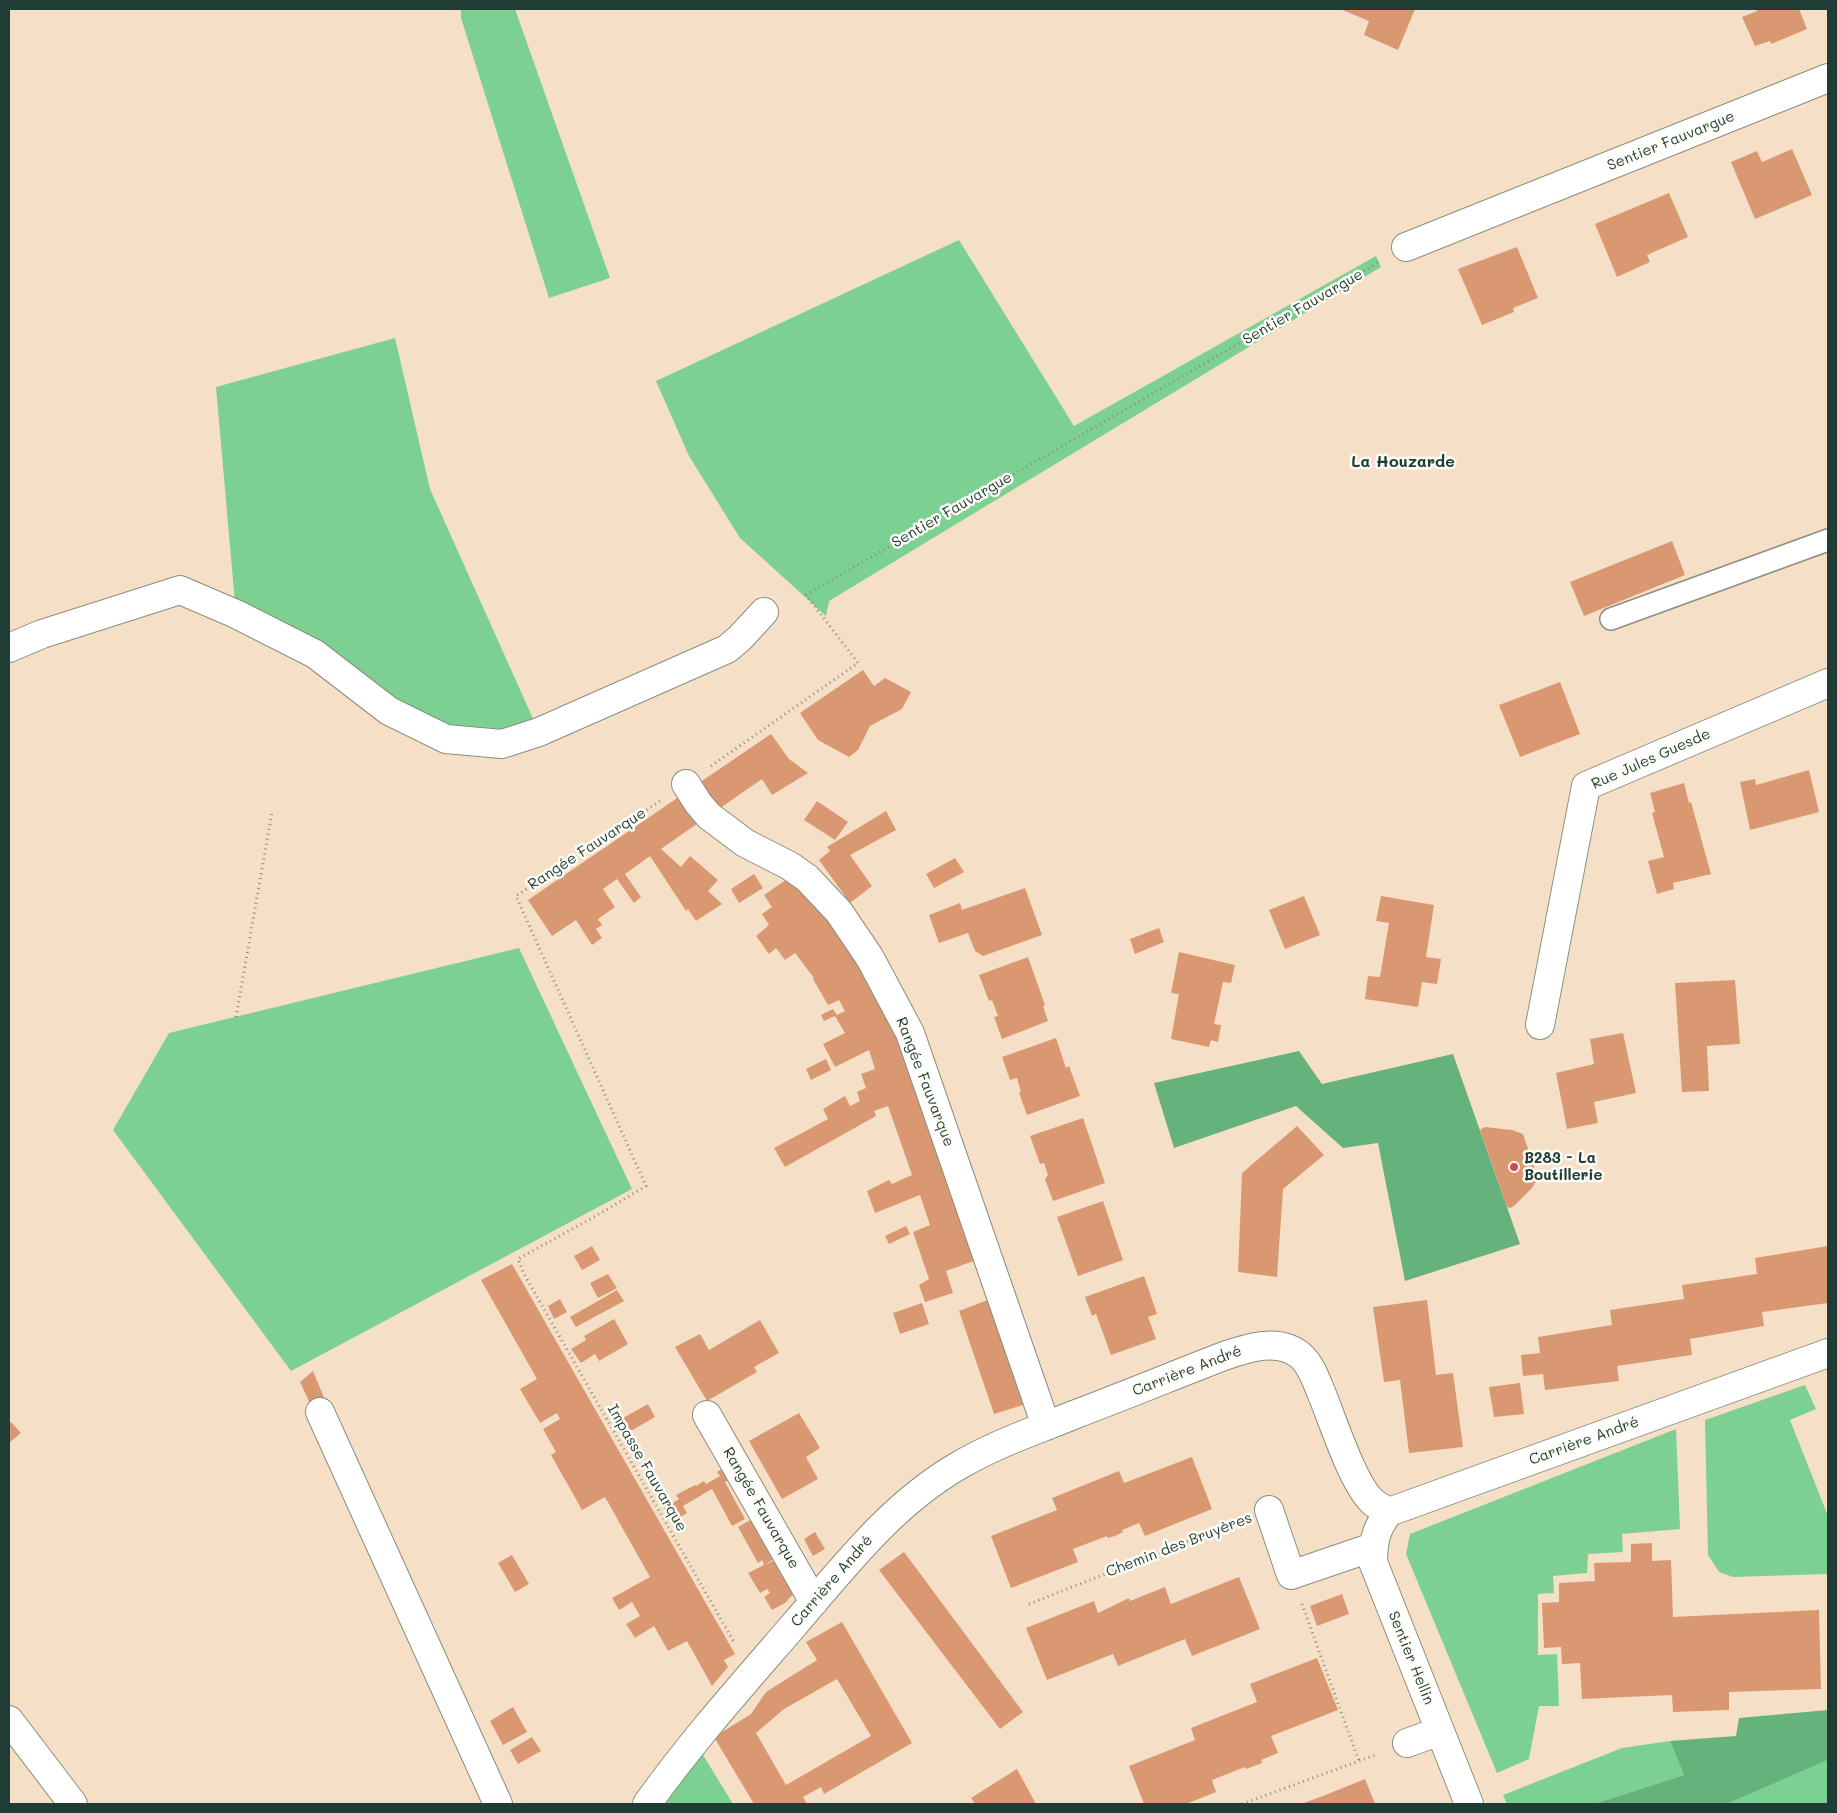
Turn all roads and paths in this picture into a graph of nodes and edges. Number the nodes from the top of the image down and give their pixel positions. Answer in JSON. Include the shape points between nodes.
{"nodes":[{"id":1,"x":1828,"y":78,"type":"edge"},
{"id":2,"x":1406,"y":247,"type":"joint"},
{"id":3,"x":1828,"y":540,"type":"edge"},
{"id":4,"x":806,"y":595,"type":"joint"},
{"id":5,"x":764,"y":612,"type":"dead end"},
{"id":6,"x":1611,"y":619,"type":"dead end"},
{"id":7,"x":9,"y":648,"type":"edge"},
{"id":8,"x":1828,"y":683,"type":"edge"},
{"id":9,"x":686,"y":784,"type":"junction"},
{"id":10,"x":272,"y":812,"type":"dead end"},
{"id":11,"x":236,"y":1017,"type":"dead end"},
{"id":12,"x":1540,"y":1025,"type":"dead end"},
{"id":13,"x":524,"y":1274,"type":"joint"},
{"id":14,"x":1828,"y":1354,"type":"edge"},
{"id":15,"x":320,"y":1412,"type":"dead end"},
{"id":16,"x":707,"y":1415,"type":"dead end"},
{"id":17,"x":1046,"y":1426,"type":"junction"},
{"id":18,"x":1268,"y":1510,"type":"joint"},
{"id":19,"x":1389,"y":1512,"type":"junction"},
{"id":20,"x":1373,"y":1546,"type":"junction"},
{"id":21,"x":1291,"y":1575,"type":"junction"},
{"id":22,"x":814,"y":1602,"type":"junction"},
{"id":23,"x":1029,"y":1604,"type":"dead end"},
{"id":24,"x":760,"y":1665,"type":"junction"},
{"id":25,"x":9,"y":1720,"type":"edge"},
{"id":26,"x":1440,"y":1731,"type":"junction"},
{"id":27,"x":1407,"y":1743,"type":"joint"},
{"id":28,"x":1359,"y":1761,"type":"junction"},
{"id":29,"x":73,"y":1804,"type":"edge"},
{"id":30,"x":498,"y":1804,"type":"edge"},
{"id":31,"x":647,"y":1804,"type":"edge"},
{"id":32,"x":1242,"y":1804,"type":"edge"},
{"id":33,"x":1469,"y":1804,"type":"edge"}],
"edges":[{"from":1,"to":2,"type":"street","name":"Sentier Fauvargue"},
{"from":2,"to":4,"type":"path","name":"Sentier Fauvargue"},
{"from":3,"to":6,"type":"lane"},
{"from":4,"to":9,"type":"path","name":"Rangée Fauvarque","via":[[858,664]]},
{"from":5,"to":7,"type":"street","via":[[727,648],[539,732],[502,744],[446,739],[389,711],[315,654],[180,590],[42,634]]},
{"from":8,"to":12,"type":"street","name":"Rue Jules Guesde","via":[[1586,786]]},
{"from":9,"to":13,"type":"path","name":"Rangée Fauvarque","via":[[516,896],[646,1186],[518,1259]]},
{"from":9,"to":17,"type":"street","name":"Rangée Fauvarque","via":[[709,816],[745,843],[808,878],[839,912],[870,958],[910,1033]]},
{"from":10,"to":11,"type":"path"},
{"from":13,"to":24,"type":"path","name":"Impasse Fauvarque","via":[[727,1632],[738,1647]]},
{"from":14,"to":19,"type":"street","name":"Carrière André"},
{"from":15,"to":30,"type":"street"},
{"from":16,"to":22,"type":"street","name":"Rangée Fauvarque"},
{"from":17,"to":19,"type":"street","name":"Carrière André","via":[[1251,1346],[1288,1349],[1300,1355],[1313,1372],[1359,1485],[1373,1502]]},
{"from":17,"to":22,"type":"street","name":"Carrière André","via":[[980,1454],[930,1484],[880,1527]]},
{"from":18,"to":21,"type":"street","name":"Chemin des Bruyères"},
{"from":18,"to":23,"type":"path","name":"Chemin des Bruyères"},
{"from":19,"to":20,"type":"street","name":"Sentier Hellin","via":[[1381,1522]]},
{"from":20,"to":21,"type":"street"},
{"from":20,"to":26,"type":"street","name":"Sentier Hellin","via":[[1373,1562],[1378,1577]]},
{"from":21,"to":28,"type":"path"},
{"from":22,"to":24,"type":"street","name":"Carrière André"},
{"from":24,"to":31,"type":"street","name":"Carrière André","via":[[692,1744]]},
{"from":25,"to":29,"type":"street"},
{"from":26,"to":27,"type":"street"},
{"from":26,"to":33,"type":"street","name":"Sentier Hellin"},
{"from":27,"to":28,"type":"path"},
{"from":28,"to":32,"type":"path"}]}
